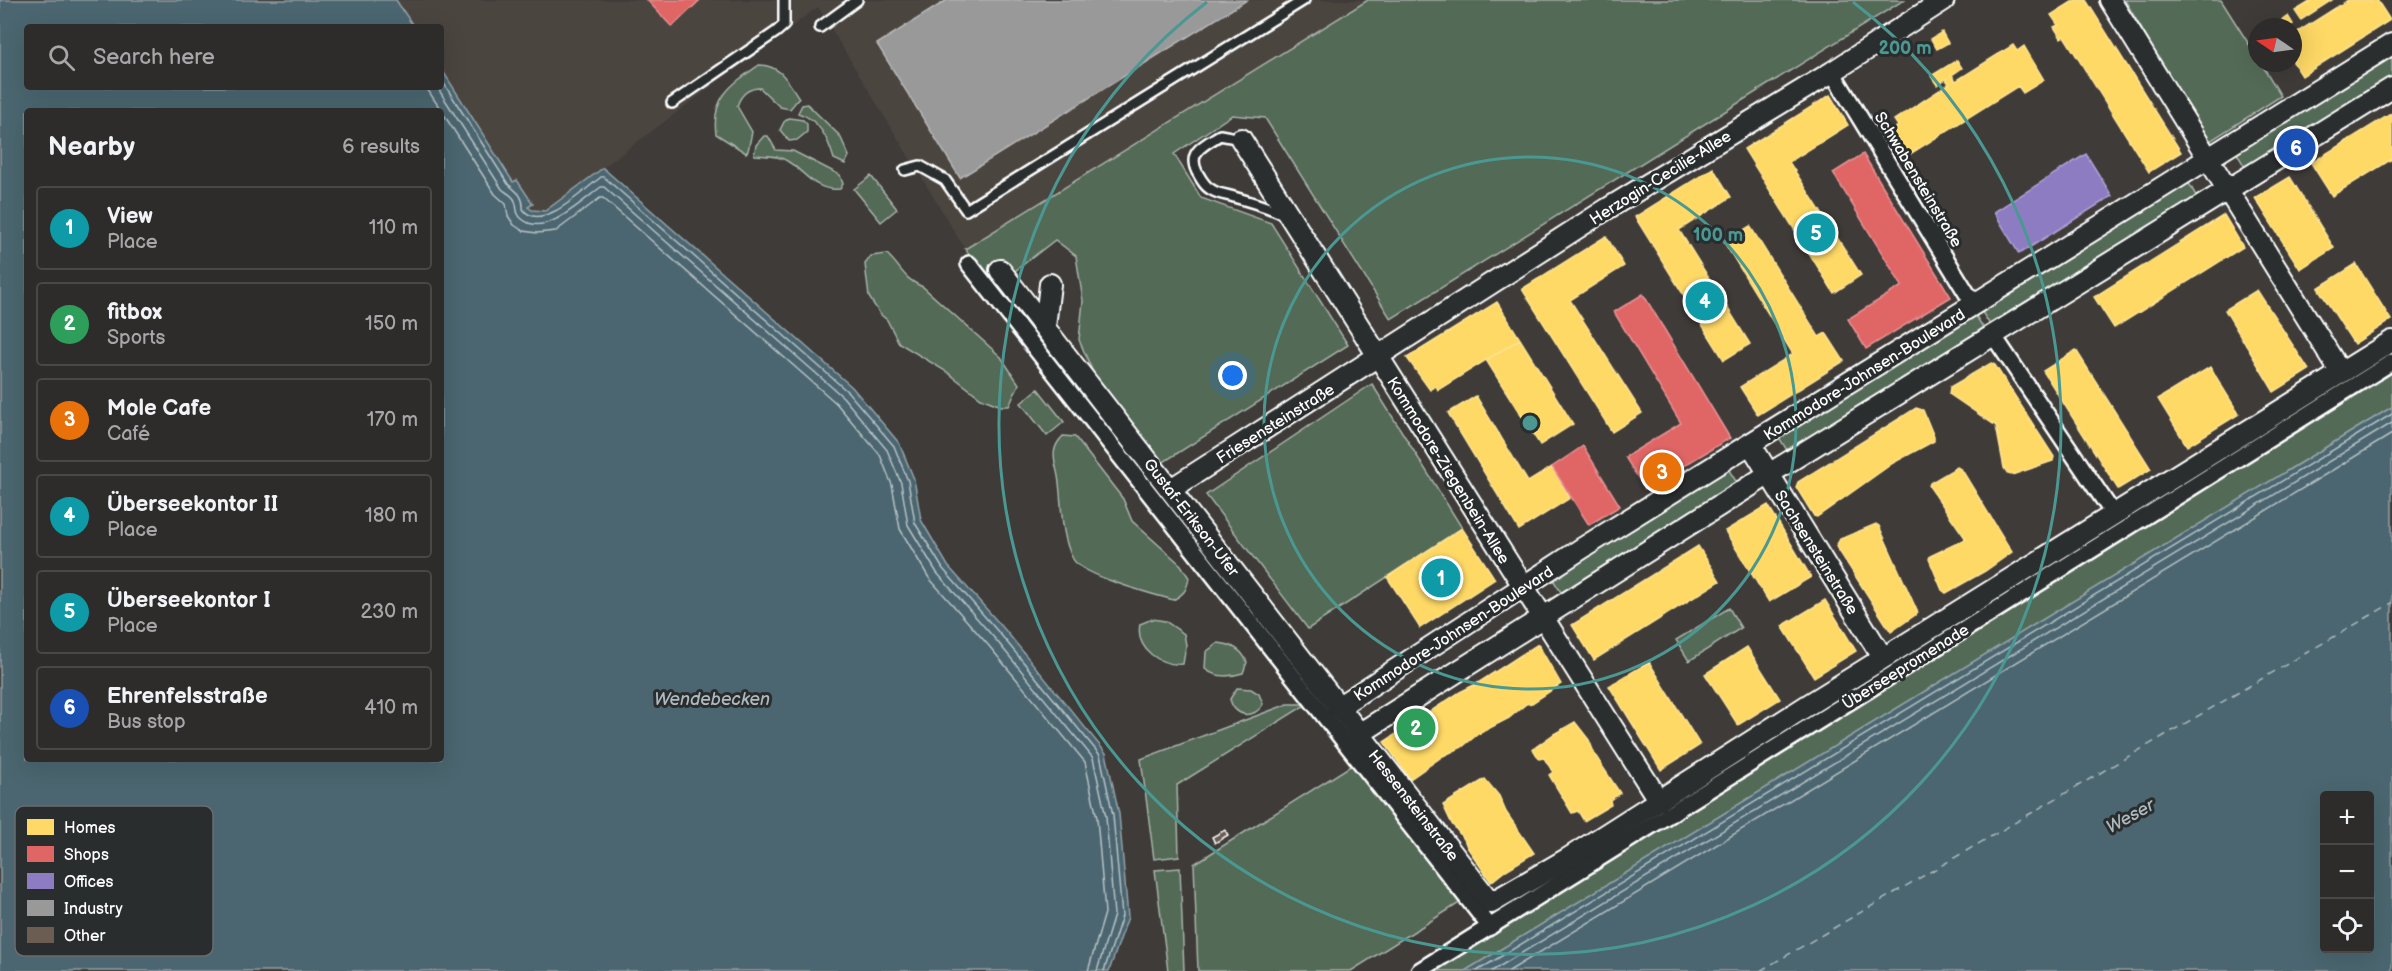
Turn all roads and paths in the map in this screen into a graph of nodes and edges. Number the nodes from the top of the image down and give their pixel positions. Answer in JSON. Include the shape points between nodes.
{"nodes":[{"id":1,"x":784,"y":0,"type":"edge"},
{"id":2,"x":857,"y":0,"type":"edge"},
{"id":3,"x":1304,"y":0,"type":"edge"},
{"id":4,"x":1944,"y":0,"type":"edge"},
{"id":5,"x":2110,"y":0,"type":"edge"},
{"id":6,"x":820,"y":27,"type":"dead end"},
{"id":7,"x":2392,"y":44,"type":"edge"},
{"id":8,"x":1832,"y":72,"type":"junction"},
{"id":9,"x":2392,"y":88,"type":"edge"},
{"id":10,"x":672,"y":103,"type":"dead end"},
{"id":11,"x":1241,"y":139,"type":"joint"},
{"id":12,"x":2208,"y":159,"type":"junction"},
{"id":13,"x":905,"y":170,"type":"dead end"},
{"id":14,"x":2228,"y":190,"type":"junction"},
{"id":15,"x":1291,"y":218,"type":"junction"},
{"id":16,"x":969,"y":264,"type":"dead end"},
{"id":17,"x":1000,"y":270,"type":"dead end"},
{"id":18,"x":1050,"y":284,"type":"dead end"},
{"id":19,"x":1974,"y":305,"type":"junction"},
{"id":20,"x":1045,"y":327,"type":"junction"},
{"id":21,"x":1993,"y":335,"type":"junction"},
{"id":22,"x":2392,"y":340,"type":"edge"},
{"id":23,"x":1379,"y":357,"type":"junction"},
{"id":24,"x":2392,"y":362,"type":"edge"},
{"id":25,"x":2340,"y":372,"type":"junction"},
{"id":26,"x":1751,"y":445,"type":"junction"},
{"id":27,"x":1769,"y":474,"type":"junction"},
{"id":28,"x":1171,"y":489,"type":"junction"},
{"id":29,"x":2114,"y":515,"type":"junction"},
{"id":30,"x":1522,"y":587,"type":"junction"},
{"id":31,"x":1542,"y":618,"type":"junction"},
{"id":32,"x":1883,"y":658,"type":"junction"},
{"id":33,"x":1338,"y":707,"type":"junction"},
{"id":34,"x":1359,"y":734,"type":"junction"},
{"id":35,"x":1659,"y":801,"type":"junction"},
{"id":36,"x":1484,"y":907,"type":"junction"},
{"id":37,"x":1490,"y":927,"type":"junction"},
{"id":38,"x":1419,"y":971,"type":"edge"}],
"edges":[{"from":1,"to":10,"type":"lane","via":[[784,25]]},
{"from":2,"to":6,"type":"lane"},
{"from":3,"to":13,"type":"lane","via":[[966,210],[945,180],[920,166]]},
{"from":4,"to":8,"type":"street","name":"Herzogin-Cecilie-Allee"},
{"from":5,"to":12,"type":"street"},
{"from":7,"to":12,"type":"street","name":"Kommodore-Johnsen-Boulevard"},
{"from":8,"to":19,"type":"street","name":"Schwabensteinstraße"},
{"from":8,"to":23,"type":"street","name":"Herzogin-Cecilie-Allee","via":[[1607,209]]},
{"from":9,"to":14,"type":"street","name":"Kommodore-Johnsen-Boulevard"},
{"from":11,"to":15,"type":"street","name":"Kommodore-Ziegenbein-Allee"},
{"from":11,"to":15,"type":"lane","via":[[1220,135],[1198,149],[1193,156],[1201,179],[1214,192],[1271,208]]},
{"from":12,"to":14,"type":"street"},
{"from":12,"to":19,"type":"street","name":"Kommodore-Johnsen-Boulevard"},
{"from":14,"to":21,"type":"street","name":"Kommodore-Johnsen-Boulevard"},
{"from":14,"to":25,"type":"street"},
{"from":15,"to":23,"type":"street","name":"Kommodore-Ziegenbein-Allee"},
{"from":16,"to":36,"type":"street"},
{"from":17,"to":20,"type":"street","name":"Gustaf-Erikson-Ufer"},
{"from":18,"to":20,"type":"street"},
{"from":19,"to":26,"type":"street","name":"Kommodore-Johnsen-Boulevard"},
{"from":20,"to":28,"type":"street","name":"Gustaf-Erikson-Ufer"},
{"from":21,"to":27,"type":"street","name":"Kommodore-Johnsen-Boulevard"},
{"from":21,"to":29,"type":"street"},
{"from":22,"to":25,"type":"street","name":"Überseepromenade"},
{"from":23,"to":28,"type":"street","name":"Friesensteinstraße"},
{"from":23,"to":30,"type":"street","name":"Kommodore-Ziegenbein-Allee"},
{"from":24,"to":37,"type":"street","name":"Überseepromenade"},
{"from":25,"to":29,"type":"street","name":"Überseepromenade"},
{"from":26,"to":27,"type":"street","name":"Sachsensteinstraße"},
{"from":26,"to":30,"type":"street","name":"Kommodore-Johnsen-Boulevard"},
{"from":27,"to":31,"type":"street","name":"Kommodore-Johnsen-Boulevard"},
{"from":27,"to":32,"type":"street","name":"Sachsensteinstraße"},
{"from":28,"to":33,"type":"street","name":"Gustaf-Erikson-Ufer"},
{"from":29,"to":32,"type":"street","name":"Überseepromenade"},
{"from":30,"to":31,"type":"street","name":"Kommodore-Ziegenbein-Allee"},
{"from":30,"to":33,"type":"street","name":"Kommodore-Johnsen-Boulevard"},
{"from":31,"to":34,"type":"street","name":"Kommodore-Johnsen-Boulevard"},
{"from":31,"to":35,"type":"street","name":"Kommodore-Ziegenbein-Allee"},
{"from":32,"to":35,"type":"street","name":"Überseepromenade"},
{"from":33,"to":34,"type":"street","name":"Hessensteinstraße"},
{"from":34,"to":36,"type":"street","name":"Hessensteinstraße"},
{"from":35,"to":36,"type":"street","name":"Überseepromenade"},
{"from":36,"to":37,"type":"street"},
{"from":37,"to":38,"type":"street","name":"Überseepromenade"}]}
